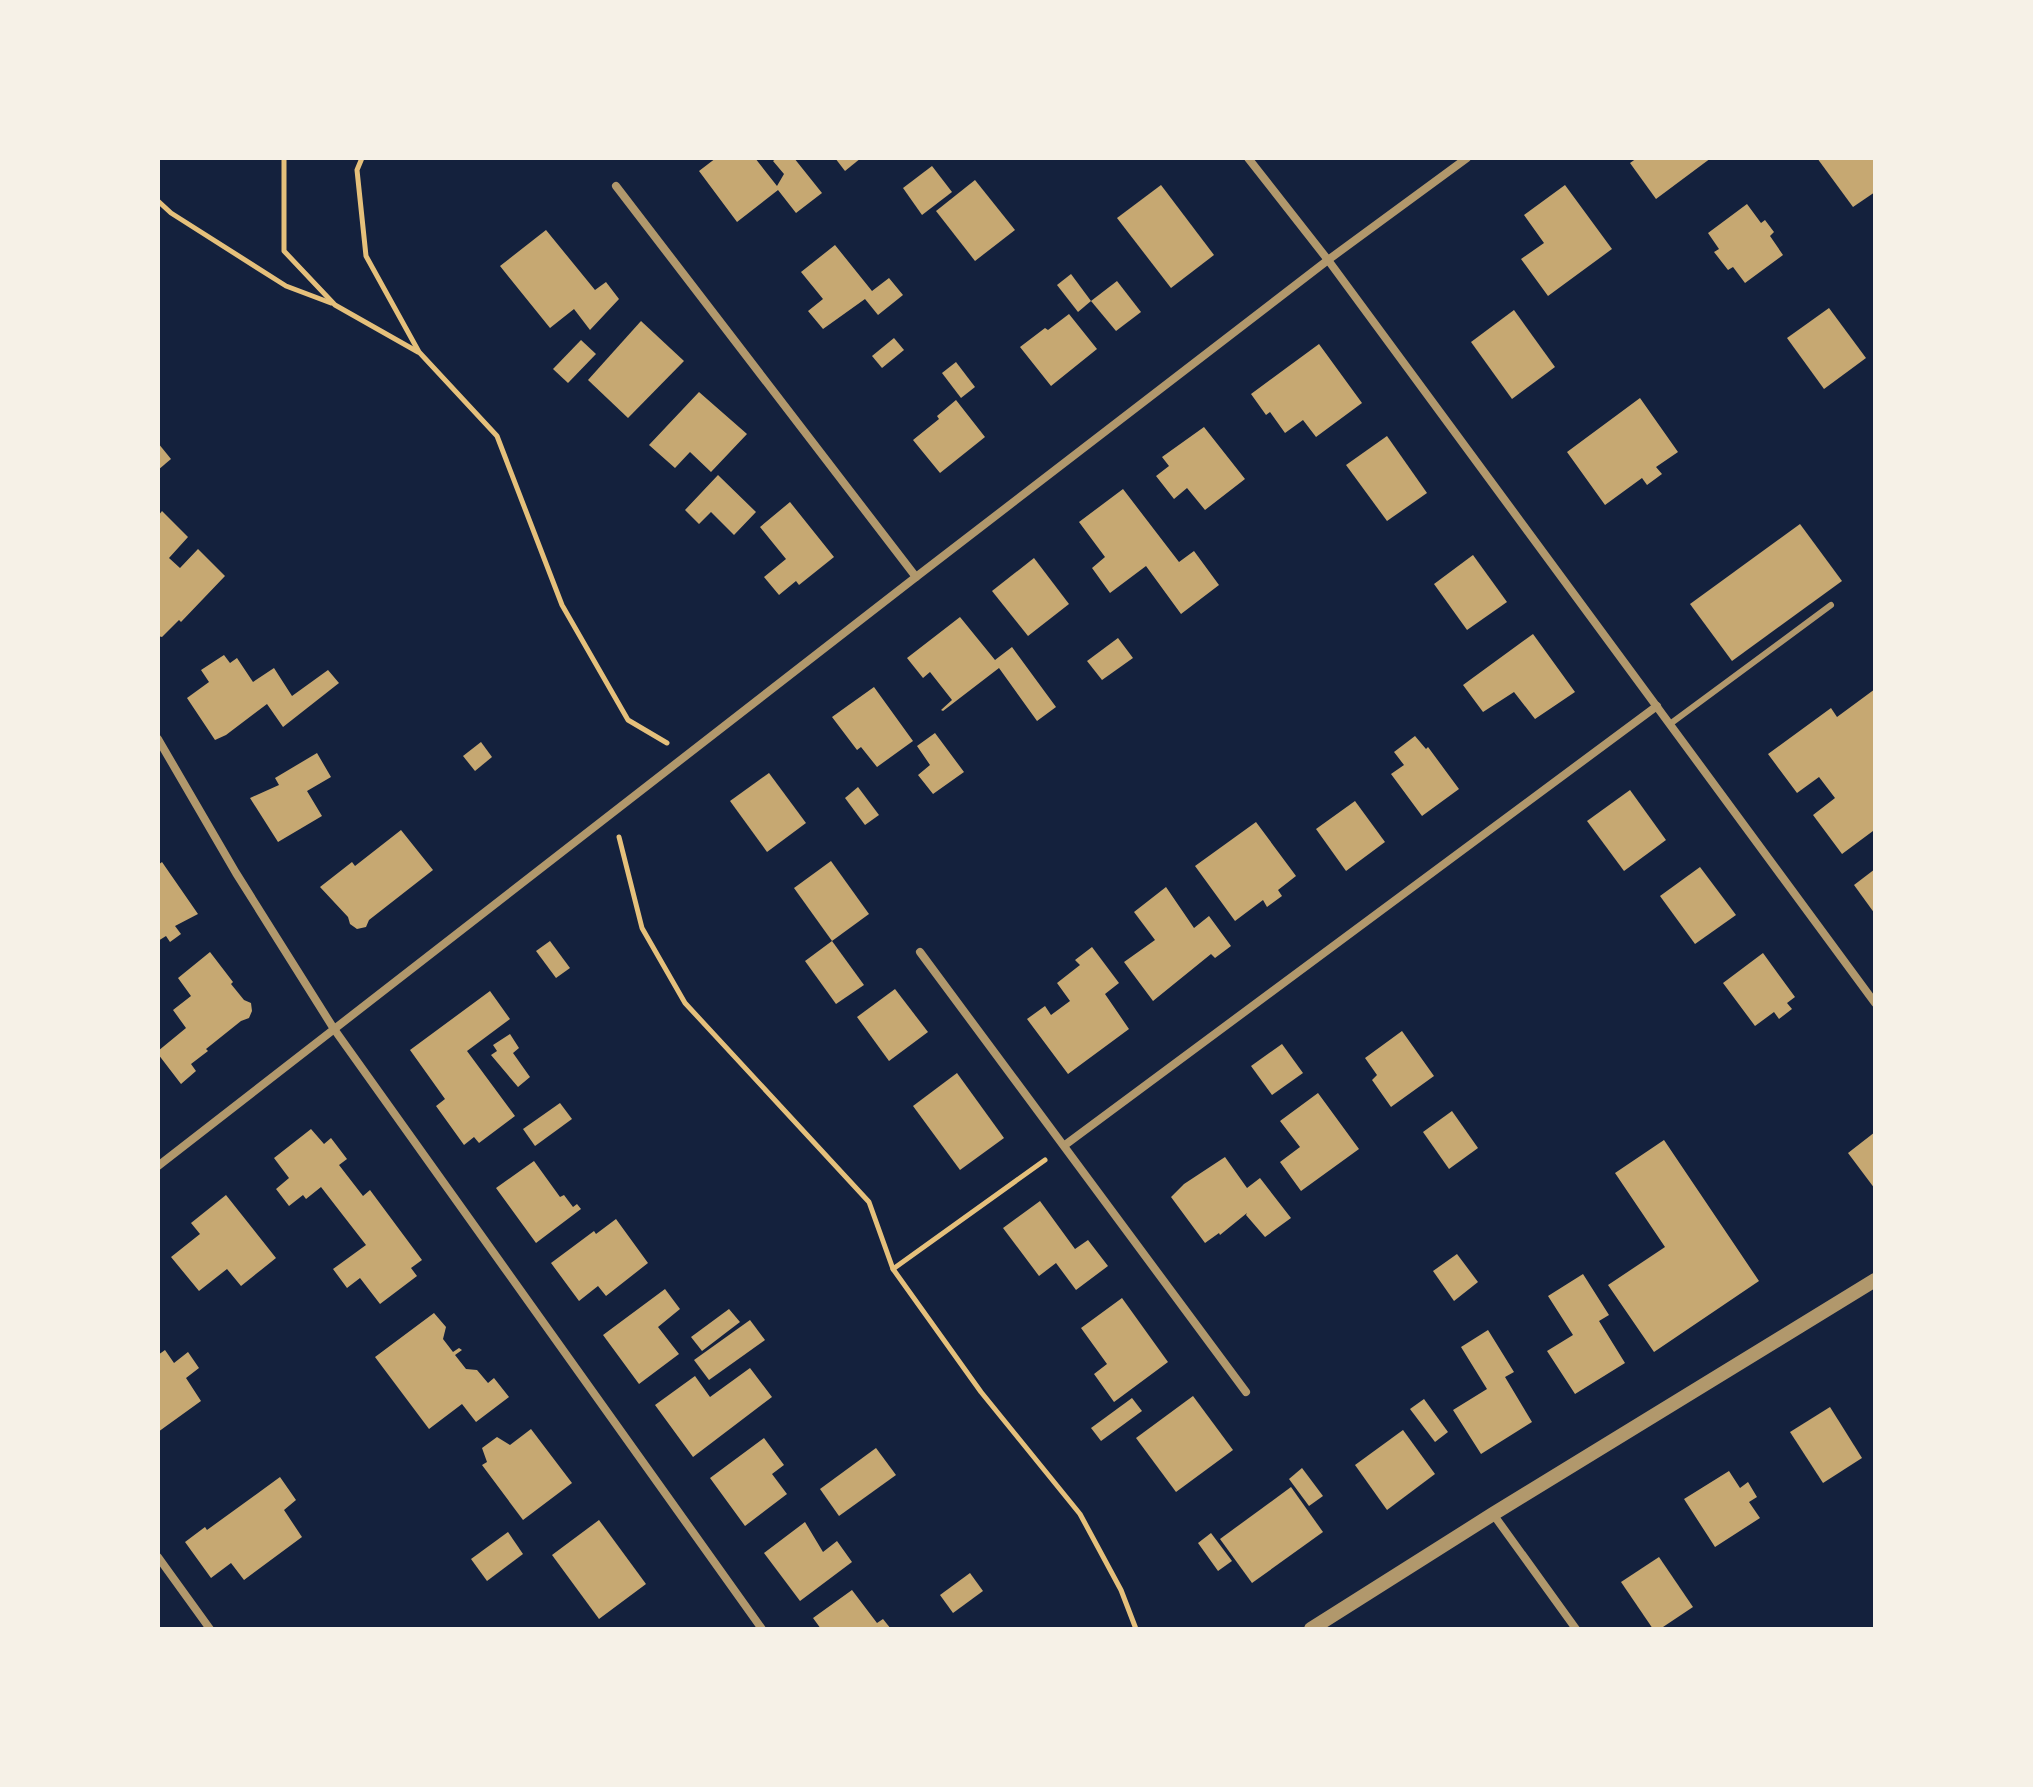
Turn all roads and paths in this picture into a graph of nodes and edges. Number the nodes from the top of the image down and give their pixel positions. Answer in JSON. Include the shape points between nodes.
{"nodes":[{"id":1,"x":284,"y":158,"type":"edge"},
{"id":2,"x":362,"y":158,"type":"edge"},
{"id":3,"x":1248,"y":158,"type":"edge"},
{"id":4,"x":1467,"y":158,"type":"edge"},
{"id":5,"x":616,"y":186,"type":"dead end"},
{"id":6,"x":158,"y":201,"type":"edge"},
{"id":7,"x":1328,"y":260,"type":"junction"},
{"id":8,"x":335,"y":305,"type":"junction"},
{"id":9,"x":419,"y":352,"type":"junction"},
{"id":10,"x":916,"y":577,"type":"junction"},
{"id":11,"x":1831,"y":605,"type":"dead end"},
{"id":12,"x":1657,"y":706,"type":"junction"},
{"id":13,"x":1670,"y":724,"type":"junction"},
{"id":14,"x":158,"y":739,"type":"edge"},
{"id":15,"x":688,"y":756,"type":"junction"},
{"id":16,"x":614,"y":814,"type":"junction"},
{"id":17,"x":920,"y":952,"type":"dead end"},
{"id":18,"x":1875,"y":1003,"type":"edge"},
{"id":19,"x":334,"y":1029,"type":"junction"},
{"id":20,"x":1065,"y":1145,"type":"junction"},
{"id":21,"x":158,"y":1166,"type":"edge"},
{"id":22,"x":893,"y":1269,"type":"junction"},
{"id":23,"x":1875,"y":1280,"type":"edge"},
{"id":24,"x":1246,"y":1392,"type":"dead end"},
{"id":25,"x":1493,"y":1514,"type":"junction"},
{"id":26,"x":158,"y":1557,"type":"edge"},
{"id":27,"x":210,"y":1629,"type":"edge"},
{"id":28,"x":762,"y":1629,"type":"edge"},
{"id":29,"x":1136,"y":1629,"type":"edge"},
{"id":30,"x":1311,"y":1629,"type":"edge"},
{"id":31,"x":1576,"y":1629,"type":"edge"}],
"edges":[{"from":1,"to":8,"type":"path","via":[[284,251]]},
{"from":2,"to":9,"type":"path","via":[[357,170],[366,256]]},
{"from":3,"to":7,"type":"street"},
{"from":4,"to":7,"type":"street"},
{"from":5,"to":10,"type":"street"},
{"from":6,"to":8,"type":"path","via":[[286,286]]},
{"from":7,"to":10,"type":"street"},
{"from":7,"to":12,"type":"street"},
{"from":8,"to":9,"type":"path"},
{"from":9,"to":15,"type":"path","via":[[497,436],[562,605],[628,720]]},
{"from":10,"to":15,"type":"street"},
{"from":11,"to":13,"type":"lane"},
{"from":12,"to":13,"type":"street"},
{"from":12,"to":20,"type":"street"},
{"from":13,"to":18,"type":"street"},
{"from":14,"to":19,"type":"street"},
{"from":15,"to":16,"type":"street"},
{"from":16,"to":19,"type":"street"},
{"from":16,"to":22,"type":"path","via":[[642,928],[685,1003],[869,1202]]},
{"from":17,"to":20,"type":"street"},
{"from":19,"to":21,"type":"street"},
{"from":19,"to":28,"type":"street"},
{"from":20,"to":22,"type":"path"},
{"from":20,"to":24,"type":"street"},
{"from":22,"to":29,"type":"path","via":[[981,1392],[1080,1514]]},
{"from":23,"to":25,"type":"street"},
{"from":25,"to":30,"type":"street"},
{"from":25,"to":31,"type":"street"},
{"from":26,"to":27,"type":"street"}]}
